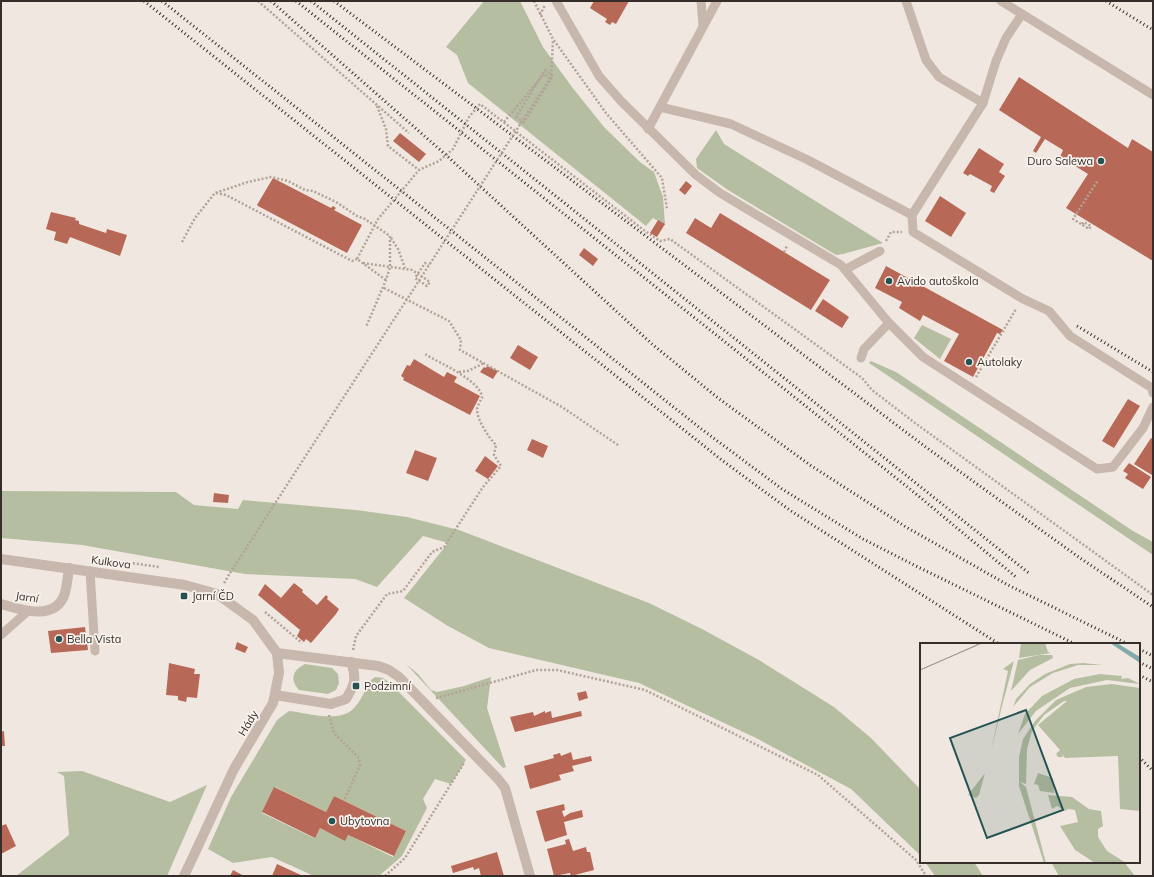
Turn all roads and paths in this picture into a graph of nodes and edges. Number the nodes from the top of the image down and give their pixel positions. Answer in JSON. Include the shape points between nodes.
{"nodes":[{"id":1,"x":258,"y":1,"type":"edge"},
{"id":2,"x":534,"y":1,"type":"edge"},
{"id":3,"x":547,"y":1,"type":"edge"},
{"id":4,"x":556,"y":1,"type":"edge"},
{"id":5,"x":701,"y":1,"type":"edge"},
{"id":6,"x":717,"y":1,"type":"edge"},
{"id":7,"x":906,"y":1,"type":"edge"},
{"id":8,"x":1001,"y":1,"type":"edge"},
{"id":9,"x":1022,"y":14,"type":"junction"},
{"id":10,"x":540,"y":15,"type":"junction"},
{"id":11,"x":703,"y":27,"type":"junction"},
{"id":12,"x":553,"y":39,"type":"junction"},
{"id":13,"x":551,"y":79,"type":"junction"},
{"id":14,"x":1153,"y":95,"type":"edge"},
{"id":15,"x":376,"y":104,"type":"junction"},
{"id":16,"x":983,"y":104,"type":"junction"},
{"id":17,"x":660,"y":107,"type":"junction"},
{"id":18,"x":504,"y":122,"type":"junction"},
{"id":19,"x":648,"y":129,"type":"junction"},
{"id":20,"x":409,"y":133,"type":"dead end"},
{"id":21,"x":419,"y":170,"type":"junction"},
{"id":22,"x":1098,"y":180,"type":"dead end"},
{"id":23,"x":215,"y":193,"type":"junction"},
{"id":24,"x":667,"y":209,"type":"dead end"},
{"id":25,"x":912,"y":216,"type":"junction"},
{"id":26,"x":1082,"y":224,"type":"dead end"},
{"id":27,"x":375,"y":225,"type":"junction"},
{"id":28,"x":390,"y":236,"type":"junction"},
{"id":29,"x":182,"y":242,"type":"dead end"},
{"id":30,"x":880,"y":251,"type":"dead end"},
{"id":31,"x":357,"y":259,"type":"junction"},
{"id":32,"x":363,"y":263,"type":"junction"},
{"id":33,"x":429,"y":265,"type":"junction"},
{"id":34,"x":390,"y":267,"type":"junction"},
{"id":35,"x":405,"y":268,"type":"junction"},
{"id":36,"x":846,"y":270,"type":"junction"},
{"id":37,"x":386,"y":280,"type":"junction"},
{"id":38,"x":384,"y":288,"type":"junction"},
{"id":39,"x":1013,"y":314,"type":"dead end"},
{"id":40,"x":889,"y":323,"type":"junction"},
{"id":41,"x":366,"y":327,"type":"dead end"},
{"id":42,"x":425,"y":354,"type":"dead end"},
{"id":43,"x":861,"y":358,"type":"dead end"},
{"id":44,"x":484,"y":363,"type":"junction"},
{"id":45,"x":458,"y":373,"type":"junction"},
{"id":46,"x":970,"y":387,"type":"junction"},
{"id":47,"x":1153,"y":392,"type":"edge"},
{"id":48,"x":1153,"y":407,"type":"edge"},
{"id":49,"x":618,"y":445,"type":"dead end"},
{"id":50,"x":1,"y":559,"type":"edge"},
{"id":51,"x":70,"y":568,"type":"junction"},
{"id":52,"x":90,"y":571,"type":"junction"},
{"id":53,"x":230,"y":586,"type":"dead end"},
{"id":54,"x":217,"y":594,"type":"joint"},
{"id":55,"x":1153,"y":595,"type":"edge"},
{"id":56,"x":1,"y":604,"type":"edge"},
{"id":57,"x":28,"y":611,"type":"junction"},
{"id":58,"x":264,"y":612,"type":"dead end"},
{"id":59,"x":1,"y":635,"type":"edge"},
{"id":60,"x":356,"y":636,"type":"dead end"},
{"id":61,"x":306,"y":646,"type":"dead end"},
{"id":62,"x":95,"y":651,"type":"dead end"},
{"id":63,"x":276,"y":653,"type":"junction"},
{"id":64,"x":360,"y":653,"type":"dead end"},
{"id":65,"x":352,"y":657,"type":"junction"},
{"id":66,"x":275,"y":695,"type":"junction"},
{"id":67,"x":438,"y":704,"type":"dead end"},
{"id":68,"x":322,"y":714,"type":"dead end"},
{"id":69,"x":335,"y":714,"type":"dead end"},
{"id":70,"x":329,"y":715,"type":"junction"},
{"id":71,"x":471,"y":752,"type":"junction"},
{"id":72,"x":344,"y":801,"type":"dead end"},
{"id":73,"x":184,"y":876,"type":"edge"},
{"id":74,"x":385,"y":876,"type":"edge"},
{"id":75,"x":530,"y":876,"type":"edge"},
{"id":76,"x":926,"y":876,"type":"edge"}],
"edges":[{"from":1,"to":15,"type":"path"},
{"from":2,"to":10,"type":"path"},
{"from":3,"to":10,"type":"path"},
{"from":4,"to":19,"type":"lane","via":[[599,76]]},
{"from":5,"to":11,"type":"lane"},
{"from":6,"to":11,"type":"lane"},
{"from":7,"to":16,"type":"lane","via":[[926,60],[939,77]]},
{"from":8,"to":9,"type":"lane"},
{"from":9,"to":14,"type":"lane"},
{"from":9,"to":16,"type":"lane","via":[[1006,38],[996,61]]},
{"from":10,"to":12,"type":"path"},
{"from":11,"to":17,"type":"lane"},
{"from":12,"to":13,"type":"path"},
{"from":12,"to":24,"type":"path","via":[[606,113],[662,178]]},
{"from":13,"to":18,"type":"path","via":[[544,74]]},
{"from":13,"to":33,"type":"path","bridge":true,"via":[[524,122],[516,117],[545,70],[552,75]]},
{"from":15,"to":20,"type":"path"},
{"from":15,"to":21,"type":"path","via":[[386,130],[388,146]]},
{"from":16,"to":25,"type":"lane"},
{"from":17,"to":19,"type":"lane"},
{"from":17,"to":25,"type":"lane","via":[[731,124],[808,160]]},
{"from":18,"to":21,"type":"path","via":[[480,104],[469,118],[453,149],[439,161]]},
{"from":18,"to":55,"type":"path","via":[[660,241],[670,239],[857,374],[872,390],[921,428]]},
{"from":19,"to":36,"type":"lane","via":[[696,175],[720,193]]},
{"from":21,"to":27,"type":"path"},
{"from":22,"to":26,"type":"path","via":[[1073,219]]},
{"from":23,"to":27,"type":"path","via":[[248,182],[271,177],[280,178],[336,202]]},
{"from":23,"to":29,"type":"path","via":[[195,218]]},
{"from":23,"to":31,"type":"path","via":[[226,195],[352,261]]},
{"from":25,"to":47,"type":"lane","via":[[913,232],[1023,299],[1049,311],[1070,336],[1152,388]]},
{"from":27,"to":28,"type":"path"},
{"from":27,"to":31,"type":"path"},
{"from":28,"to":34,"type":"path"},
{"from":28,"to":35,"type":"path"},
{"from":30,"to":36,"type":"lane"},
{"from":31,"to":32,"type":"path"},
{"from":32,"to":34,"type":"path"},
{"from":32,"to":37,"type":"path"},
{"from":33,"to":35,"type":"path","bridge":true,"via":[[425,263],[418,273],[415,278],[427,286],[430,282],[425,279],[421,276],[416,272]]},
{"from":33,"to":53,"type":"path","bridge":true,"via":[[230,573],[225,582]]},
{"from":34,"to":35,"type":"path"},
{"from":34,"to":37,"type":"path"},
{"from":36,"to":40,"type":"lane"},
{"from":37,"to":38,"type":"path"},
{"from":38,"to":41,"type":"path"},
{"from":38,"to":44,"type":"path","via":[[449,321],[461,340],[460,350]]},
{"from":39,"to":46,"type":"path"},
{"from":40,"to":43,"type":"lane","via":[[864,349]]},
{"from":40,"to":46,"type":"lane","via":[[923,357]]},
{"from":42,"to":45,"type":"path"},
{"from":44,"to":45,"type":"path"},
{"from":44,"to":49,"type":"path","via":[[562,407]]},
{"from":45,"to":60,"type":"path","via":[[477,386],[482,393],[477,412],[488,436],[496,445],[494,455],[500,466],[481,490],[444,548],[432,552],[403,591],[387,594]]},
{"from":46,"to":48,"type":"lane","via":[[1097,469],[1114,467],[1143,428]]},
{"from":50,"to":51,"type":"street","name":"Kulkova"},
{"from":51,"to":52,"type":"street","name":"Kulkova"},
{"from":51,"to":57,"type":"street","name":"Jarní","via":[[65,594],[57,606],[43,611]]},
{"from":52,"to":54,"type":"street","name":"Kulkova","via":[[185,585]]},
{"from":52,"to":62,"type":"lane"},
{"from":54,"to":63,"type":"street","name":"Hády","via":[[253,620]]},
{"from":56,"to":57,"type":"street","name":"Jarní"},
{"from":57,"to":59,"type":"lane"},
{"from":58,"to":61,"type":"path"},
{"from":63,"to":65,"type":"street"},
{"from":63,"to":66,"type":"street","name":"Hády","via":[[279,673]]},
{"from":64,"to":65,"type":"path"},
{"from":65,"to":66,"type":"street","via":[[354,685],[346,699],[331,704]]},
{"from":65,"to":71,"type":"street","via":[[389,670],[400,677]]},
{"from":66,"to":73,"type":"street","name":"Hády","via":[[273,703],[234,769]]},
{"from":67,"to":76,"type":"path","via":[[433,699],[536,670],[557,670],[645,690],[818,775],[916,860]]},
{"from":68,"to":70,"type":"path"},
{"from":69,"to":70,"type":"path"},
{"from":70,"to":72,"type":"path","via":[[334,733],[358,756],[360,766]]},
{"from":71,"to":74,"type":"path","via":[[405,858]]},
{"from":71,"to":75,"type":"street","via":[[505,788]]}]}
